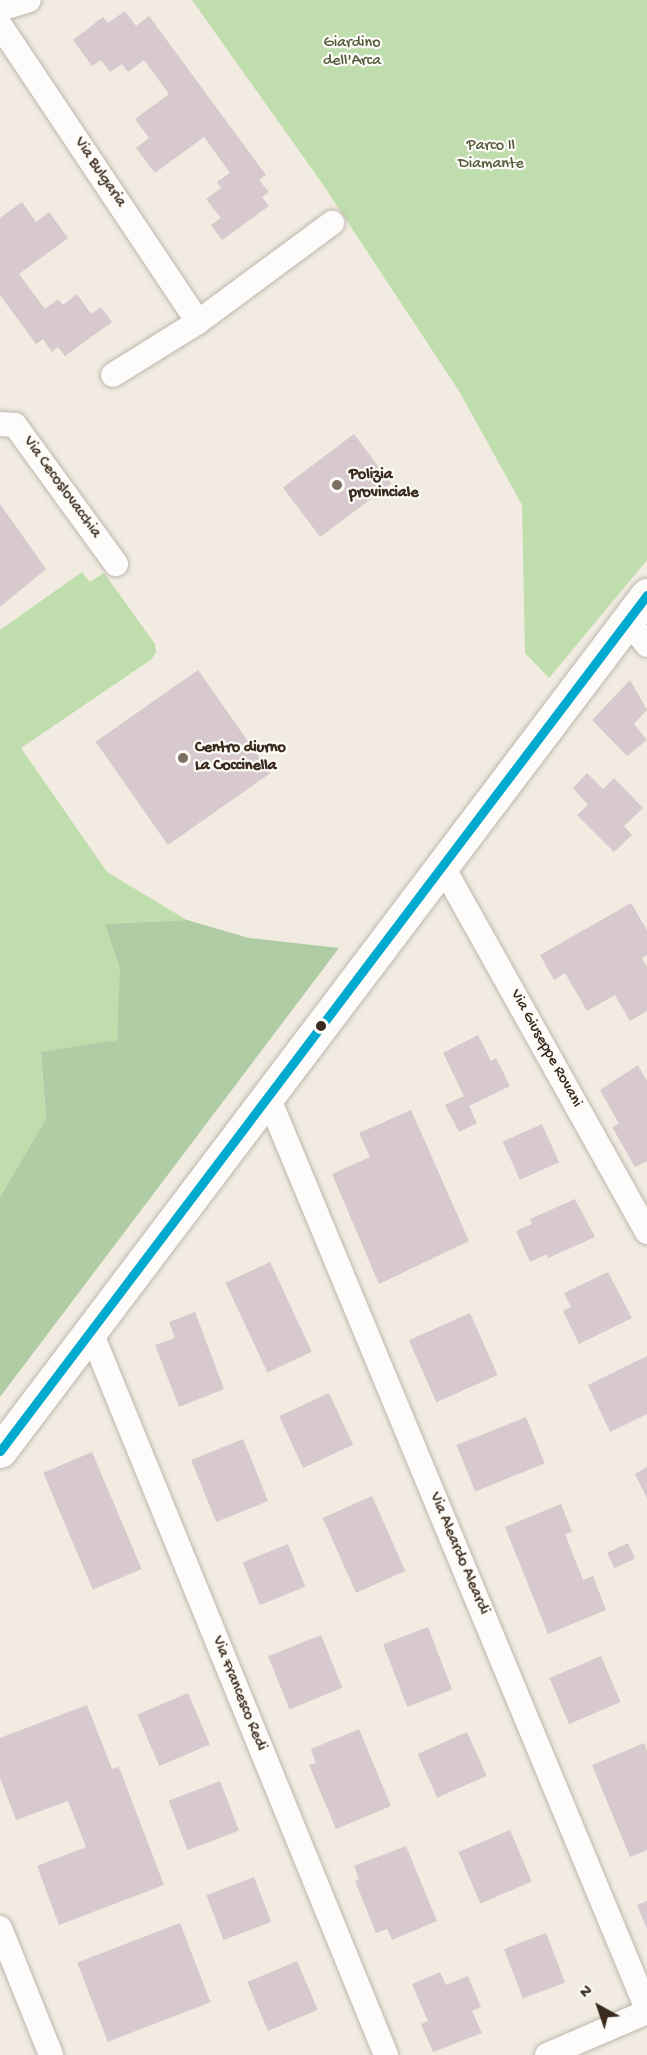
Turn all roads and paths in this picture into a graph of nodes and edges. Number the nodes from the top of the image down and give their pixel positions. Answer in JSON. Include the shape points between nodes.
{"nodes":[{"id":1,"x":29,"y":0,"type":"edge"},
{"id":2,"x":0,"y":9,"type":"edge"},
{"id":3,"x":0,"y":25,"type":"edge"},
{"id":4,"x":332,"y":223,"type":"dead end"},
{"id":5,"x":198,"y":322,"type":"junction"},
{"id":6,"x":113,"y":375,"type":"dead end"},
{"id":7,"x":0,"y":424,"type":"edge"},
{"id":8,"x":116,"y":564,"type":"dead end"},
{"id":9,"x":647,"y":595,"type":"edge"},
{"id":10,"x":627,"y":620,"type":"junction"},
{"id":11,"x":647,"y":645,"type":"edge"},
{"id":12,"x":443,"y":867,"type":"junction"},
{"id":13,"x":269,"y":1099,"type":"junction"},
{"id":14,"x":644,"y":1220,"type":"edge"},
{"id":15,"x":91,"y":1332,"type":"junction"},
{"id":16,"x":0,"y":1451,"type":"edge"},
{"id":17,"x":0,"y":1928,"type":"edge"},
{"id":18,"x":647,"y":2010,"type":"edge"},
{"id":19,"x":51,"y":2055,"type":"edge"},
{"id":20,"x":386,"y":2055,"type":"edge"},
{"id":21,"x":547,"y":2055,"type":"edge"}],
"edges":[{"from":1,"to":2,"type":"street"},
{"from":3,"to":5,"type":"street","name":"Via Bulgaria"},
{"from":4,"to":5,"type":"street"},
{"from":5,"to":6,"type":"street"},
{"from":7,"to":8,"type":"street","name":"Via Cecoslovacchia","via":[[15,425]]},
{"from":9,"to":10,"type":"main road"},
{"from":10,"to":11,"type":"street"},
{"from":10,"to":12,"type":"main road"},
{"from":12,"to":13,"type":"main road"},
{"from":12,"to":14,"type":"street","name":"Via Giuseppe Rovani"},
{"from":13,"to":15,"type":"main road"},
{"from":13,"to":18,"type":"street","name":"Via Aleardo Aleardi"},
{"from":15,"to":16,"type":"main road"},
{"from":15,"to":20,"type":"street","name":"Via Francesco Redi"},
{"from":17,"to":19,"type":"street"},
{"from":18,"to":21,"type":"street","name":"Via Aleardo Aleardi"}]}
